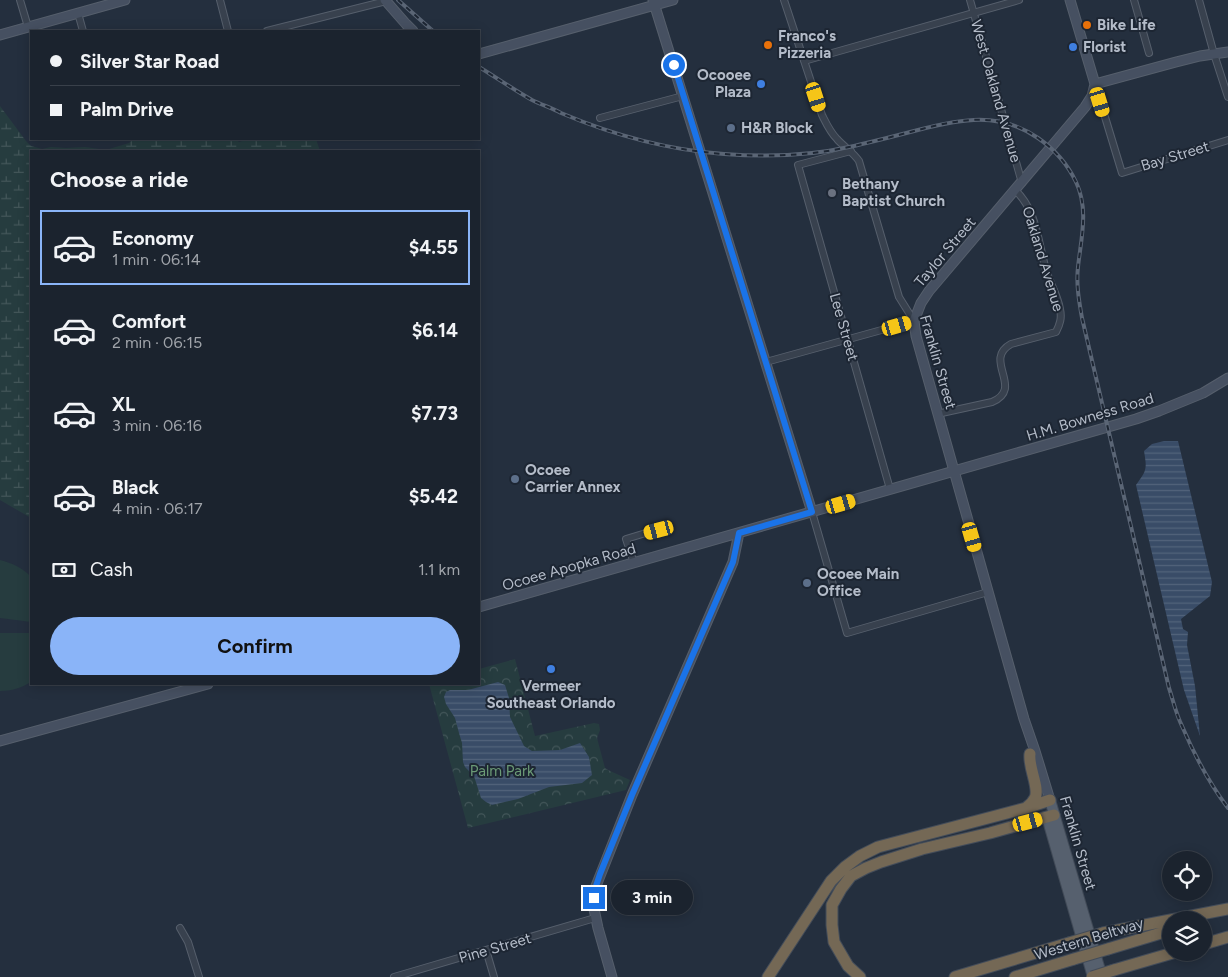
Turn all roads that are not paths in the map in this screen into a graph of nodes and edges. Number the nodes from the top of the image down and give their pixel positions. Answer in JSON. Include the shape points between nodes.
{"nodes":[{"id":1,"x":20,"y":0,"type":"edge"},
{"id":2,"x":125,"y":0,"type":"edge"},
{"id":3,"x":220,"y":0,"type":"edge"},
{"id":4,"x":386,"y":0,"type":"edge"},
{"id":5,"x":673,"y":0,"type":"edge"},
{"id":6,"x":784,"y":0,"type":"edge"},
{"id":7,"x":970,"y":0,"type":"edge"},
{"id":8,"x":1019,"y":0,"type":"edge"},
{"id":9,"x":1070,"y":0,"type":"edge"},
{"id":10,"x":1134,"y":0,"type":"edge"},
{"id":11,"x":1198,"y":0,"type":"edge"},
{"id":12,"x":654,"y":3,"type":"edge"},
{"id":13,"x":78,"y":13,"type":"junction"},
{"id":14,"x":974,"y":13,"type":"junction"},
{"id":15,"x":28,"y":27,"type":"junction"},
{"id":16,"x":83,"y":30,"type":"edge"},
{"id":17,"x":228,"y":30,"type":"edge"},
{"id":18,"x":271,"y":30,"type":"edge"},
{"id":19,"x":412,"y":30,"type":"edge"},
{"id":20,"x":0,"y":35,"type":"edge"},
{"id":21,"x":1228,"y":52,"type":"edge"},
{"id":22,"x":1149,"y":53,"type":"dead end"},
{"id":23,"x":480,"y":54,"type":"edge"},
{"id":24,"x":1214,"y":54,"type":"junction"},
{"id":25,"x":804,"y":61,"type":"junction"},
{"id":26,"x":1095,"y":82,"type":"junction"},
{"id":27,"x":683,"y":96,"type":"junction"},
{"id":28,"x":1228,"y":97,"type":"edge"},
{"id":29,"x":600,"y":118,"type":"dead end"},
{"id":30,"x":1228,"y":140,"type":"edge"},
{"id":31,"x":852,"y":151,"type":"junction"},
{"id":32,"x":1018,"y":186,"type":"junction"},
{"id":33,"x":914,"y":321,"type":"junction"},
{"id":34,"x":848,"y":340,"type":"junction"},
{"id":35,"x":766,"y":362,"type":"junction"},
{"id":36,"x":1228,"y":378,"type":"edge"},
{"id":37,"x":937,"y":414,"type":"junction"},
{"id":38,"x":954,"y":471,"type":"junction"},
{"id":39,"x":890,"y":489,"type":"junction"},
{"id":40,"x":812,"y":512,"type":"junction"},
{"id":41,"x":659,"y":530,"type":"dead end"},
{"id":42,"x":739,"y":533,"type":"junction"},
{"id":43,"x":634,"y":563,"type":"junction"},
{"id":44,"x":988,"y":592,"type":"junction"},
{"id":45,"x":480,"y":607,"type":"edge"},
{"id":46,"x":204,"y":685,"type":"edge"},
{"id":47,"x":1024,"y":718,"type":"junction"},
{"id":48,"x":0,"y":741,"type":"edge"},
{"id":49,"x":1030,"y":754,"type":"junction"},
{"id":50,"x":1046,"y":802,"type":"junction"},
{"id":51,"x":1026,"y":808,"type":"junction"},
{"id":52,"x":1050,"y":816,"type":"junction"},
{"id":53,"x":1228,"y":909,"type":"edge"},
{"id":54,"x":1228,"y":913,"type":"edge"},
{"id":55,"x":596,"y":918,"type":"junction"},
{"id":56,"x":1212,"y":918,"type":"edge"},
{"id":57,"x":180,"y":928,"type":"dead end"},
{"id":58,"x":1162,"y":933,"type":"edge"},
{"id":59,"x":1228,"y":937,"type":"edge"},
{"id":60,"x":1212,"y":942,"type":"edge"},
{"id":61,"x":486,"y":950,"type":"junction"},
{"id":62,"x":1162,"y":956,"type":"edge"},
{"id":63,"x":199,"y":977,"type":"edge"},
{"id":64,"x":394,"y":977,"type":"edge"},
{"id":65,"x":494,"y":977,"type":"edge"},
{"id":66,"x":612,"y":977,"type":"edge"},
{"id":67,"x":768,"y":977,"type":"edge"},
{"id":68,"x":860,"y":977,"type":"edge"},
{"id":69,"x":955,"y":977,"type":"edge"},
{"id":70,"x":1015,"y":977,"type":"edge"},
{"id":71,"x":1097,"y":977,"type":"edge"}],
"edges":[{"from":1,"to":15,"type":"street"},
{"from":2,"to":13,"type":"main road"},
{"from":3,"to":17,"type":"street"},
{"from":4,"to":18,"type":"street"},
{"from":4,"to":19,"type":"main road"},
{"from":5,"to":12,"type":"main road"},
{"from":6,"to":25,"type":"street","name":"Franklin Street"},
{"from":7,"to":14,"type":"street","name":"West Oakland Avenue"},
{"from":8,"to":14,"type":"street"},
{"from":9,"to":26,"type":"main road"},
{"from":10,"to":22,"type":"street"},
{"from":11,"to":24,"type":"street"},
{"from":12,"to":23,"type":"main road"},
{"from":12,"to":27,"type":"main road"},
{"from":13,"to":15,"type":"main road"},
{"from":13,"to":16,"type":"street"},
{"from":14,"to":25,"type":"street"},
{"from":14,"to":32,"type":"street","name":"West Oakland Avenue"},
{"from":15,"to":20,"type":"main road"},
{"from":21,"to":24,"type":"main road"},
{"from":24,"to":26,"type":"main road"},
{"from":24,"to":28,"type":"street"},
{"from":25,"to":31,"type":"street","name":"Franklin Street","via":[[827,125]]},
{"from":26,"to":30,"type":"street","name":"Bay Street","via":[[1122,173]]},
{"from":26,"to":32,"type":"main road","name":"Taylor Street","via":[[1086,107]]},
{"from":27,"to":29,"type":"street"},
{"from":27,"to":35,"type":"main road"},
{"from":31,"to":33,"type":"street","name":"Franklin Street","via":[[862,169],[899,297]]},
{"from":31,"to":34,"type":"street","name":"Lee Street","via":[[798,164]]},
{"from":32,"to":33,"type":"main road","name":"Taylor Street","via":[[929,291]]},
{"from":32,"to":37,"type":"street","name":"Oakland Avenue","via":[[1033,218],[1058,299],[1061,323],[1056,332],[1006,347],[1000,360],[1006,390],[999,399]]},
{"from":33,"to":34,"type":"street"},
{"from":33,"to":37,"type":"main road","name":"Franklin Street"},
{"from":34,"to":35,"type":"street"},
{"from":34,"to":39,"type":"street","name":"Lee Street"},
{"from":35,"to":40,"type":"main road"},
{"from":36,"to":38,"type":"main road","name":"H.M. Bowness Road","via":[[1203,393],[1159,411]]},
{"from":37,"to":38,"type":"main road","name":"Franklin Street"},
{"from":38,"to":39,"type":"main road","name":"Ocoee Apopka Road"},
{"from":38,"to":44,"type":"main road","name":"Franklin Street"},
{"from":39,"to":40,"type":"main road","name":"Ocoee Apopka Road"},
{"from":40,"to":42,"type":"main road","name":"Ocoee Apopka Road"},
{"from":40,"to":44,"type":"street","via":[[847,633]]},
{"from":41,"to":43,"type":"street","via":[[626,538]]},
{"from":42,"to":43,"type":"main road","name":"Ocoee Apopka Road"},
{"from":42,"to":55,"type":"main road","via":[[733,562],[600,874],[594,898]]},
{"from":43,"to":45,"type":"main road","name":"Ocoee Apopka Road"},
{"from":44,"to":47,"type":"main road","name":"Franklin Street"},
{"from":46,"to":48,"type":"main road"},
{"from":47,"to":49,"type":"main road","name":"Franklin Street"},
{"from":47,"to":50,"type":"main road","name":"Franklin Street"},
{"from":49,"to":50,"type":"main road","name":"Franklin Street"},
{"from":49,"to":51,"type":"highway","via":[[1036,796]]},
{"from":50,"to":51,"type":"highway"},
{"from":50,"to":52,"type":"main road","name":"Franklin Street"},
{"from":51,"to":67,"type":"highway","via":[[878,847],[860,856],[830,881]]},
{"from":52,"to":68,"type":"highway","via":[[922,849],[851,876],[832,905],[832,925],[834,942],[848,966]]},
{"from":52,"to":71,"type":"main road","name":"Franklin Street"},
{"from":53,"to":69,"type":"highway","bridge":true,"via":[[1103,933]]},
{"from":54,"to":56,"type":"highway"},
{"from":55,"to":61,"type":"street","name":"Pine Street"},
{"from":55,"to":66,"type":"main road"},
{"from":57,"to":63,"type":"street"},
{"from":58,"to":70,"type":"highway","name":"Western Beltway","bridge":true},
{"from":59,"to":60,"type":"highway"},
{"from":61,"to":64,"type":"street","name":"Pine Street"},
{"from":61,"to":65,"type":"street"},
{"from":62,"to":71,"type":"highway","bridge":true}]}
